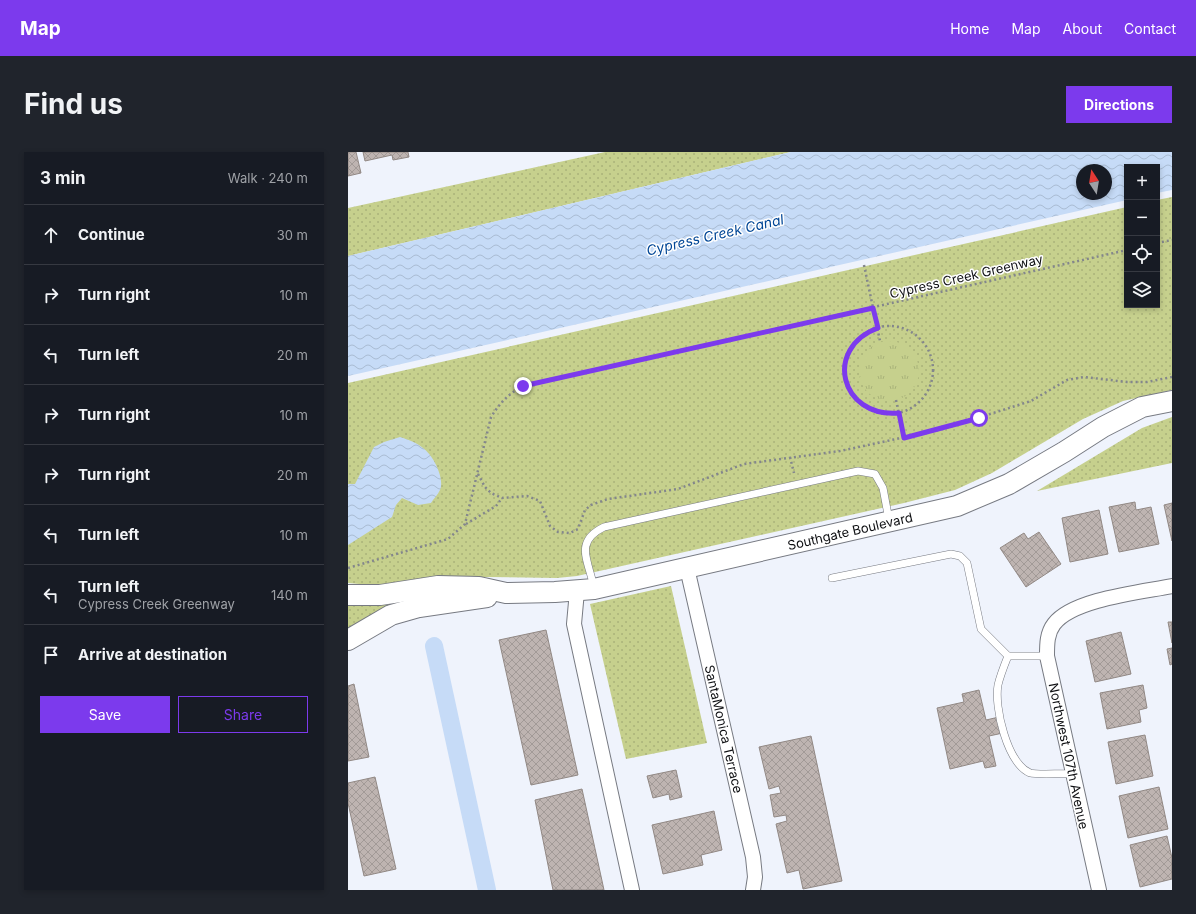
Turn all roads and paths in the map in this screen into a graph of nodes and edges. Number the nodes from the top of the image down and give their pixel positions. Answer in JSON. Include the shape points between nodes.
{"nodes":[{"id":1,"x":1172,"y":240,"type":"edge"},
{"id":2,"x":1160,"y":242,"type":"edge"},
{"id":3,"x":1124,"y":251,"type":"edge"},
{"id":4,"x":864,"y":265,"type":"dead end"},
{"id":5,"x":873,"y":308,"type":"junction"},
{"id":6,"x":878,"y":328,"type":"junction"},
{"id":7,"x":880,"y":341,"type":"dead end"},
{"id":8,"x":1172,"y":377,"type":"edge"},
{"id":9,"x":896,"y":400,"type":"dead end"},
{"id":10,"x":1172,"y":401,"type":"edge"},
{"id":11,"x":899,"y":413,"type":"junction"},
{"id":12,"x":904,"y":438,"type":"junction"},
{"id":13,"x":478,"y":473,"type":"junction"},
{"id":14,"x":502,"y":498,"type":"junction"},
{"id":15,"x":890,"y":522,"type":"junction"},
{"id":16,"x":465,"y":524,"type":"junction"},
{"id":17,"x":348,"y":568,"type":"edge"},
{"id":18,"x":687,"y":568,"type":"junction"},
{"id":19,"x":832,"y":578,"type":"dead end"},
{"id":20,"x":1172,"y":586,"type":"edge"},
{"id":21,"x":585,"y":590,"type":"junction"},
{"id":22,"x":506,"y":593,"type":"junction"},
{"id":23,"x":348,"y":595,"type":"edge"},
{"id":24,"x":348,"y":640,"type":"edge"},
{"id":25,"x":1008,"y":656,"type":"junction"},
{"id":26,"x":1047,"y":656,"type":"junction"},
{"id":27,"x":1073,"y":774,"type":"junction"},
{"id":28,"x":632,"y":890,"type":"edge"},
{"id":29,"x":753,"y":890,"type":"edge"},
{"id":30,"x":1099,"y":890,"type":"edge"}],
"edges":[{"from":1,"to":2,"type":"path"},
{"from":3,"to":5,"type":"path","name":"Cypress Creek Greenway"},
{"from":4,"to":5,"type":"path"},
{"from":5,"to":6,"type":"path"},
{"from":5,"to":13,"type":"path","name":"Cypress Creek Greenway","via":[[523,386],[500,402],[491,417]]},
{"from":6,"to":7,"type":"path"},
{"from":6,"to":11,"type":"path","via":[[861,336],[849,351],[845,372],[847,385],[853,396],[874,412]]},
{"from":6,"to":11,"type":"path","via":[[896,326],[910,331],[921,340],[931,356],[933,374],[928,391],[916,405]]},
{"from":8,"to":12,"type":"path","via":[[1147,382],[1084,377],[1067,380],[1031,401],[943,429]]},
{"from":9,"to":11,"type":"path"},
{"from":10,"to":15,"type":"street","name":"Southgate Boulevard","via":[[1142,407],[1103,426],[1009,484],[957,506]]},
{"from":11,"to":12,"type":"path"},
{"from":12,"to":14,"type":"path","via":[[840,452],[744,464],[678,489],[608,499],[585,510],[578,529],[570,533],[558,532],[550,526],[540,501],[528,496]]},
{"from":13,"to":14,"type":"path","via":[[485,487]]},
{"from":13,"to":16,"type":"path","name":"Cypress Creek Greenway"},
{"from":14,"to":16,"type":"path","via":[[496,506]]},
{"from":15,"to":18,"type":"street","name":"Southgate Boulevard"},
{"from":15,"to":21,"type":"lane","via":[[883,488],[875,474],[858,471],[604,527],[593,532],[586,541]]},
{"from":16,"to":17,"type":"path","via":[[448,539]]},
{"from":18,"to":21,"type":"street","name":"Southgate Boulevard"},
{"from":18,"to":29,"type":"street","name":"SantaMonica Terrace","via":[[753,857]]},
{"from":19,"to":25,"type":"lane","via":[[951,554],[960,556],[967,562],[980,629]]},
{"from":20,"to":26,"type":"street","name":"Northwest 107th Avenue","via":[[1087,603],[1068,612],[1054,624],[1047,640]]},
{"from":21,"to":22,"type":"street","name":"Southgate Boulevard"},
{"from":21,"to":28,"type":"street","via":[[574,624]]},
{"from":22,"to":23,"type":"street","name":"Southgate Boulevard","via":[[479,587],[438,586],[380,595]]},
{"from":22,"to":24,"type":"street","name":"Southgate Boulevard","via":[[419,607],[391,616]]},
{"from":25,"to":26,"type":"lane"},
{"from":25,"to":27,"type":"lane","via":[[998,685],[996,704],[1005,739],[1014,759],[1030,773]]},
{"from":26,"to":27,"type":"street","name":"Northwest 107th Avenue"},
{"from":27,"to":30,"type":"street","name":"Northwest 107th Avenue"}]}
